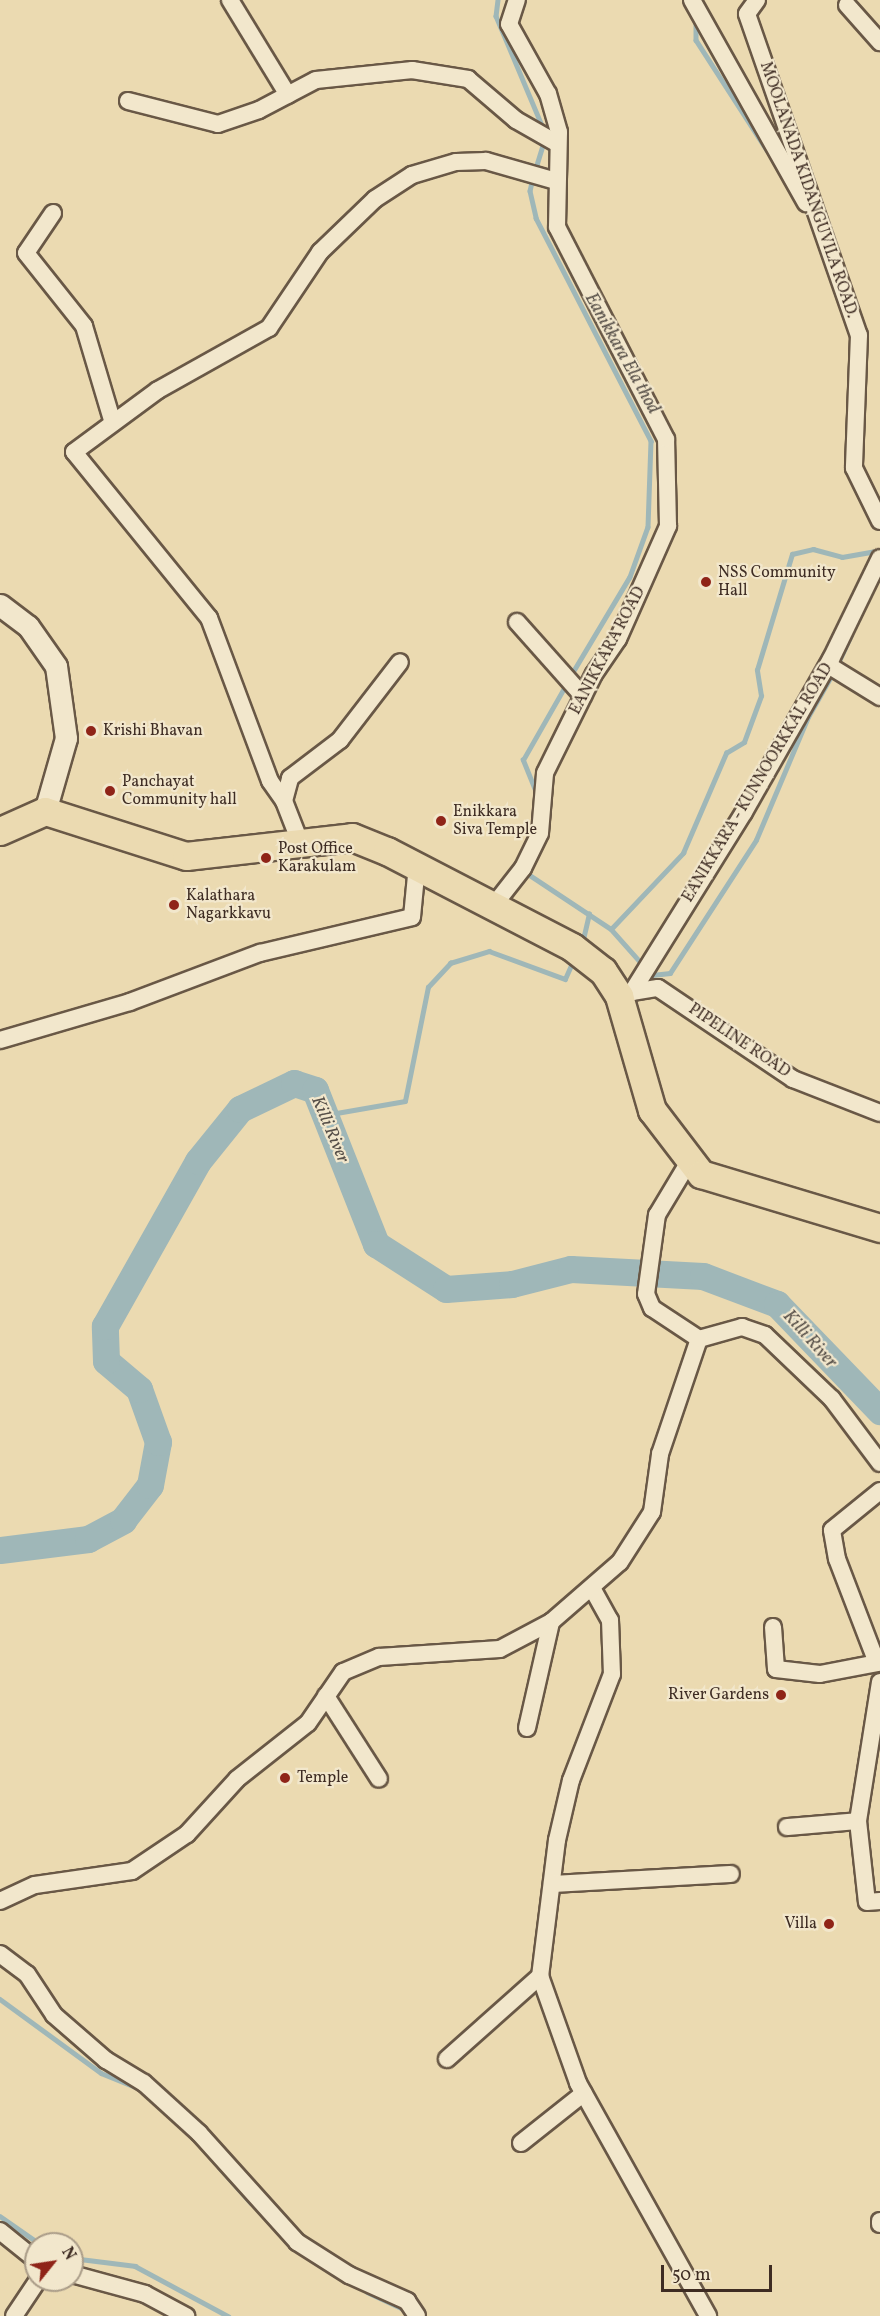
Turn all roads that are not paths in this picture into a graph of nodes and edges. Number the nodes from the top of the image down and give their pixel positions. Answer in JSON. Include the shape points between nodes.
{"nodes":[{"id":1,"x":230,"y":0,"type":"edge"},
{"id":2,"x":517,"y":0,"type":"edge"},
{"id":3,"x":692,"y":0,"type":"edge"},
{"id":4,"x":757,"y":0,"type":"edge"},
{"id":5,"x":846,"y":4,"type":"dead end"},
{"id":6,"x":880,"y":42,"type":"edge"},
{"id":7,"x":288,"y":95,"type":"junction"},
{"id":8,"x":128,"y":101,"type":"dead end"},
{"id":9,"x":558,"y":144,"type":"junction"},
{"id":10,"x":543,"y":177,"type":"junction"},
{"id":11,"x":53,"y":213,"type":"dead end"},
{"id":12,"x":827,"y":237,"type":"junction"},
{"id":13,"x":113,"y":423,"type":"junction"},
{"id":14,"x":880,"y":521,"type":"edge"},
{"id":15,"x":880,"y":558,"type":"edge"},
{"id":16,"x":0,"y":605,"type":"edge"},
{"id":17,"x":517,"y":622,"type":"dead end"},
{"id":18,"x":400,"y":662,"type":"dead end"},
{"id":19,"x":828,"y":666,"type":"junction"},
{"id":20,"x":573,"y":685,"type":"junction"},
{"id":21,"x":880,"y":697,"type":"edge"},
{"id":22,"x":284,"y":801,"type":"junction"},
{"id":23,"x":45,"y":811,"type":"junction"},
{"id":24,"x":0,"y":831,"type":"edge"},
{"id":25,"x":300,"y":842,"type":"junction"},
{"id":26,"x":417,"y":865,"type":"junction"},
{"id":27,"x":494,"y":905,"type":"junction"},
{"id":28,"x":631,"y":989,"type":"junction"},
{"id":29,"x":0,"y":1040,"type":"edge"},
{"id":30,"x":880,"y":1113,"type":"edge"},
{"id":31,"x":690,"y":1160,"type":"junction"},
{"id":32,"x":880,"y":1228,"type":"edge"},
{"id":33,"x":699,"y":1339,"type":"junction"},
{"id":34,"x":880,"y":1462,"type":"edge"},
{"id":35,"x":880,"y":1491,"type":"edge"},
{"id":36,"x":592,"y":1588,"type":"junction"},
{"id":37,"x":551,"y":1622,"type":"junction"},
{"id":38,"x":773,"y":1628,"type":"dead end"},
{"id":39,"x":877,"y":1663,"type":"junction"},
{"id":40,"x":880,"y":1681,"type":"edge"},
{"id":41,"x":326,"y":1696,"type":"junction"},
{"id":42,"x":527,"y":1728,"type":"dead end"},
{"id":43,"x":379,"y":1779,"type":"dead end"},
{"id":44,"x":858,"y":1821,"type":"junction"},
{"id":45,"x":788,"y":1827,"type":"dead end"},
{"id":46,"x":731,"y":1874,"type":"dead end"},
{"id":47,"x":552,"y":1884,"type":"junction"},
{"id":48,"x":0,"y":1901,"type":"edge"},
{"id":49,"x":880,"y":1901,"type":"edge"},
{"id":50,"x":0,"y":1954,"type":"edge"},
{"id":51,"x":540,"y":1976,"type":"junction"},
{"id":52,"x":447,"y":2060,"type":"dead end"},
{"id":53,"x":584,"y":2093,"type":"junction"},
{"id":54,"x":521,"y":2143,"type":"dead end"},
{"id":55,"x":0,"y":2231,"type":"edge"},
{"id":56,"x":24,"y":2250,"type":"edge"},
{"id":57,"x":84,"y":2277,"type":"edge"},
{"id":58,"x":30,"y":2292,"type":"edge"},
{"id":59,"x":14,"y":2316,"type":"edge"},
{"id":60,"x":186,"y":2316,"type":"edge"},
{"id":61,"x":417,"y":2316,"type":"edge"},
{"id":62,"x":708,"y":2316,"type":"edge"}],
"edges":[{"from":1,"to":7,"type":"street"},
{"from":2,"to":9,"type":"street","name":"EANIKKARA ROAD","via":[[509,24],[548,94]]},
{"from":3,"to":12,"type":"street"},
{"from":4,"to":12,"type":"street","name":"MOOLANADA KIDANGUVILA ROAD.","via":[[747,14]]},
{"from":5,"to":6,"type":"street"},
{"from":7,"to":8,"type":"street","via":[[218,124]]},
{"from":7,"to":9,"type":"street","via":[[346,73],[412,70],[468,79],[516,120]]},
{"from":9,"to":10,"type":"street","name":"EANIKKARA ROAD"},
{"from":10,"to":13,"type":"street","via":[[486,161],[456,162],[412,175],[375,199],[320,252],[269,328],[158,390]]},
{"from":10,"to":20,"type":"street","name":"EANIKKARA ROAD","via":[[557,227],[666,439],[668,525],[618,639]]},
{"from":11,"to":13,"type":"street","via":[[26,253],[84,326]]},
{"from":12,"to":14,"type":"street","name":"MOOLANADA KIDANGUVILA ROAD.","via":[[859,335],[854,468]]},
{"from":13,"to":22,"type":"street","via":[[79,447],[75,457],[209,618],[270,781]]},
{"from":15,"to":19,"type":"street","name":"EANIKKARA - KUNNOORKKAL ROAD"},
{"from":16,"to":23,"type":"street","via":[[28,626],[56,666],[66,738]]},
{"from":17,"to":20,"type":"street"},
{"from":18,"to":22,"type":"street","via":[[340,740],[290,778]]},
{"from":19,"to":21,"type":"street"},
{"from":19,"to":28,"type":"street","name":"EANIKKARA - KUNNOORKKAL ROAD"},
{"from":20,"to":27,"type":"street","name":"EANIKKARA ROAD","via":[[545,773],[545,817],[519,874]]},
{"from":22,"to":25,"type":"street"},
{"from":23,"to":24,"type":"main road"},
{"from":23,"to":25,"type":"main road","via":[[186,856]]},
{"from":25,"to":26,"type":"main road","via":[[352,837]]},
{"from":26,"to":27,"type":"main road"},
{"from":26,"to":29,"type":"street","via":[[412,917],[362,924],[260,953],[130,1002]]},
{"from":27,"to":28,"type":"main road","via":[[579,951]]},
{"from":28,"to":30,"type":"street","name":"PIPELINE ROAD","via":[[658,988],[794,1079]]},
{"from":28,"to":31,"type":"main road","via":[[652,1110]]},
{"from":31,"to":32,"type":"main road","via":[[700,1174],[753,1194]]},
{"from":31,"to":33,"type":"street","via":[[657,1215],[646,1281],[652,1308]]},
{"from":33,"to":34,"type":"street","via":[[742,1327],[765,1335],[832,1399]]},
{"from":33,"to":36,"type":"street","via":[[660,1454],[652,1512],[639,1539]]},
{"from":35,"to":39,"type":"street","via":[[832,1530],[837,1559]]},
{"from":36,"to":37,"type":"street"},
{"from":36,"to":47,"type":"street","via":[[610,1620],[612,1674],[571,1780]]},
{"from":37,"to":41,"type":"street","via":[[500,1649],[367,1660],[343,1672]]},
{"from":37,"to":42,"type":"street"},
{"from":38,"to":39,"type":"street","via":[[776,1669],[820,1674]]},
{"from":39,"to":40,"type":"street"},
{"from":40,"to":44,"type":"street"},
{"from":41,"to":43,"type":"street"},
{"from":41,"to":48,"type":"street","via":[[308,1723],[237,1779],[187,1834],[152,1860],[121,1875],[35,1885]]},
{"from":44,"to":45,"type":"street"},
{"from":44,"to":49,"type":"street","via":[[867,1902]]},
{"from":46,"to":47,"type":"street"},
{"from":47,"to":51,"type":"street"},
{"from":50,"to":61,"type":"street","via":[[27,1974],[54,2015],[106,2061],[144,2083],[208,2141],[238,2182],[297,2242],[349,2275],[407,2301]]},
{"from":51,"to":52,"type":"street"},
{"from":51,"to":53,"type":"street"},
{"from":53,"to":54,"type":"street"},
{"from":53,"to":62,"type":"street"},
{"from":55,"to":56,"type":"street"},
{"from":57,"to":60,"type":"street","via":[[145,2294]]},
{"from":58,"to":59,"type":"street"}]}
